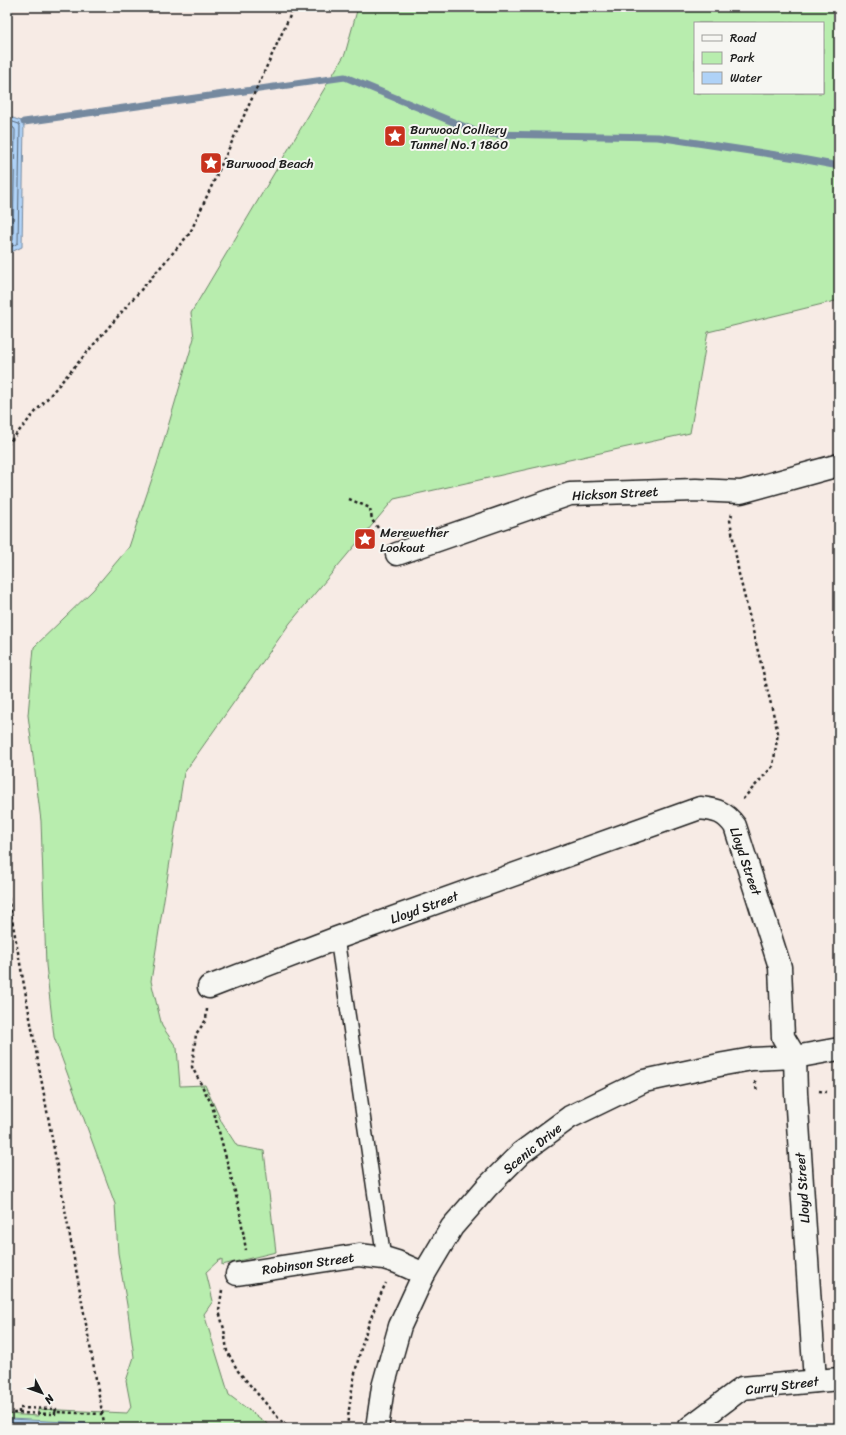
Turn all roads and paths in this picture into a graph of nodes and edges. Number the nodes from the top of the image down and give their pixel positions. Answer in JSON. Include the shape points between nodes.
{"nodes":[{"id":1,"x":294,"y":7,"type":"edge"},
{"id":2,"x":7,"y":445,"type":"edge"},
{"id":3,"x":839,"y":466,"type":"edge"},
{"id":4,"x":349,"y":499,"type":"dead end"},
{"id":5,"x":731,"y":528,"type":"dead end"},
{"id":6,"x":397,"y":554,"type":"joint"},
{"id":7,"x":728,"y":816,"type":"junction"},
{"id":8,"x":7,"y":892,"type":"edge"},
{"id":9,"x":337,"y":938,"type":"junction"},
{"id":10,"x":209,"y":987,"type":"joint"},
{"id":11,"x":839,"y":1049,"type":"edge"},
{"id":12,"x":795,"y":1057,"type":"junction"},
{"id":13,"x":755,"y":1081,"type":"dead end"},
{"id":14,"x":820,"y":1091,"type":"dead end"},
{"id":15,"x":757,"y":1092,"type":"dead end"},
{"id":16,"x":827,"y":1092,"type":"dead end"},
{"id":17,"x":384,"y":1258,"type":"junction"},
{"id":18,"x":237,"y":1274,"type":"junction"},
{"id":19,"x":424,"y":1274,"type":"junction"},
{"id":20,"x":387,"y":1280,"type":"dead end"},
{"id":21,"x":839,"y":1379,"type":"edge"},
{"id":22,"x":815,"y":1381,"type":"junction"},
{"id":23,"x":55,"y":1412,"type":"junction"},
{"id":24,"x":7,"y":1413,"type":"edge"},
{"id":25,"x":19,"y":1413,"type":"junction"},
{"id":26,"x":102,"y":1414,"type":"junction"},
{"id":27,"x":104,"y":1428,"type":"edge"},
{"id":28,"x":289,"y":1428,"type":"edge"},
{"id":29,"x":348,"y":1428,"type":"edge"},
{"id":30,"x":377,"y":1428,"type":"edge"},
{"id":31,"x":689,"y":1428,"type":"edge"}],
"edges":[{"from":1,"to":2,"type":"path","via":[[190,233]]},
{"from":3,"to":6,"type":"street","name":"Hickson Street","via":[[741,492],[696,490],[570,494]]},
{"from":4,"to":6,"type":"path","via":[[370,508],[372,520]]},
{"from":5,"to":7,"type":"path","via":[[739,574],[778,733],[773,766]]},
{"from":7,"to":9,"type":"street","name":"Lloyd Street","via":[[700,808]]},
{"from":7,"to":12,"type":"street","name":"Lloyd Street","via":[[735,826],[780,967],[783,1036]]},
{"from":8,"to":26,"type":"path"},
{"from":9,"to":10,"type":"street","name":"Lloyd Street"},
{"from":9,"to":17,"type":"lane"},
{"from":10,"to":18,"type":"path","via":[[206,1020],[196,1034],[192,1067],[212,1105],[239,1208],[247,1253]]},
{"from":11,"to":12,"type":"street","name":"Scenic Drive"},
{"from":12,"to":19,"type":"street","name":"Scenic Drive","via":[[752,1059],[644,1081],[570,1117],[521,1153],[487,1187],[452,1227]]},
{"from":12,"to":22,"type":"street","name":"Lloyd Street"},
{"from":13,"to":15,"type":"path"},
{"from":14,"to":16,"type":"path"},
{"from":17,"to":18,"type":"street","name":"Robinson Street","via":[[359,1255]]},
{"from":17,"to":19,"type":"street","name":"Robinson Street"},
{"from":18,"to":28,"type":"path","via":[[222,1286],[219,1311],[227,1351],[238,1371]]},
{"from":19,"to":30,"type":"street","name":"Scenic Drive","via":[[400,1326],[383,1387]]},
{"from":20,"to":29,"type":"path","via":[[368,1323],[356,1364]]},
{"from":21,"to":22,"type":"street","name":"Curry Street"},
{"from":22,"to":31,"type":"street","name":"Curry Street","via":[[742,1388]]},
{"from":23,"to":25,"type":"path"},
{"from":23,"to":25,"type":"path","via":[[56,1409],[19,1408]]},
{"from":23,"to":26,"type":"path"},
{"from":24,"to":25,"type":"path"},
{"from":26,"to":27,"type":"path"}]}
